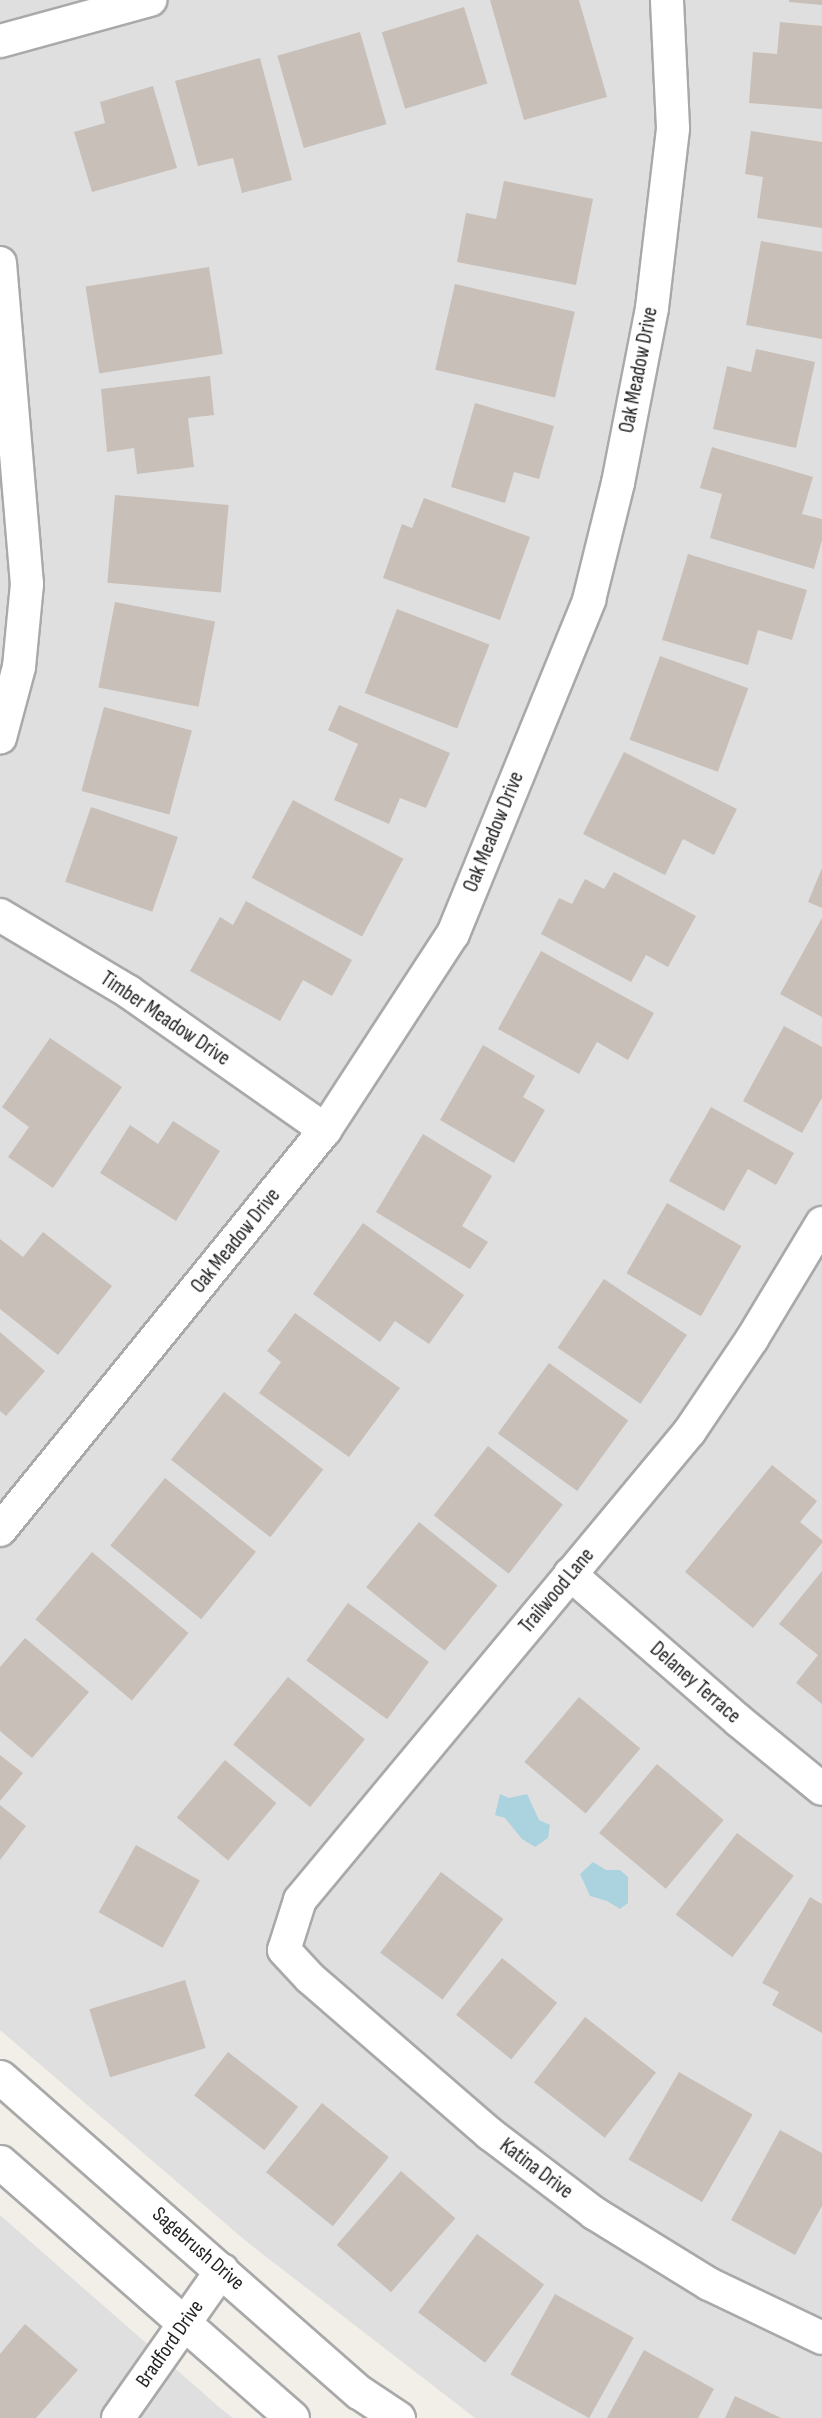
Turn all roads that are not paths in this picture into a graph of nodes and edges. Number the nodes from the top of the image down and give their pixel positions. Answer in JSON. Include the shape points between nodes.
{"nodes":[{"id":1,"x":150,"y":0,"type":"edge"},
{"id":2,"x":667,"y":0,"type":"edge"},
{"id":3,"x":0,"y":41,"type":"edge"},
{"id":4,"x":0,"y":262,"type":"edge"},
{"id":5,"x":0,"y":738,"type":"edge"},
{"id":6,"x":0,"y":915,"type":"edge"},
{"id":7,"x":325,"y":1130,"type":"junction"},
{"id":8,"x":822,"y":1223,"type":"edge"},
{"id":9,"x":0,"y":1530,"type":"edge"},
{"id":10,"x":570,"y":1574,"type":"junction"},
{"id":11,"x":822,"y":1789,"type":"edge"},
{"id":12,"x":284,"y":1950,"type":"joint"},
{"id":13,"x":0,"y":2078,"type":"edge"},
{"id":14,"x":0,"y":2162,"type":"edge"},
{"id":15,"x":222,"y":2270,"type":"junction"},
{"id":16,"x":184,"y":2322,"type":"junction"},
{"id":17,"x":822,"y":2338,"type":"edge"},
{"id":18,"x":118,"y":2418,"type":"edge"},
{"id":19,"x":292,"y":2418,"type":"edge"},
{"id":20,"x":398,"y":2418,"type":"edge"}],
"edges":[{"from":1,"to":3,"type":"street"},
{"from":2,"to":7,"type":"street","name":"Oak Meadow Drive","via":[[673,128],[652,308],[618,483],[589,600],[453,934]]},
{"from":4,"to":5,"type":"street","via":[[27,584],[19,667]]},
{"from":6,"to":7,"type":"street","name":"Timber Meadow Drive","via":[[129,992]]},
{"from":7,"to":9,"type":"street","name":"Oak Meadow Drive"},
{"from":8,"to":10,"type":"street","name":"Trailwood Lane","via":[[752,1339],[690,1431]]},
{"from":10,"to":11,"type":"street","name":"Delaney Terrace"},
{"from":10,"to":12,"type":"street","name":"Trailwood Lane","via":[[300,1900]]},
{"from":12,"to":17,"type":"street","name":"Katina Drive","via":[[310,1978],[490,2134],[594,2213],[709,2284]]},
{"from":13,"to":15,"type":"street","name":"Sagebrush Drive"},
{"from":14,"to":16,"type":"street"},
{"from":15,"to":16,"type":"street","name":"Bradford Drive"},
{"from":15,"to":20,"type":"street","name":"Sagebrush Drive","via":[[359,2392]]},
{"from":16,"to":18,"type":"street","name":"Bradford Drive"},
{"from":16,"to":19,"type":"street"}]}
